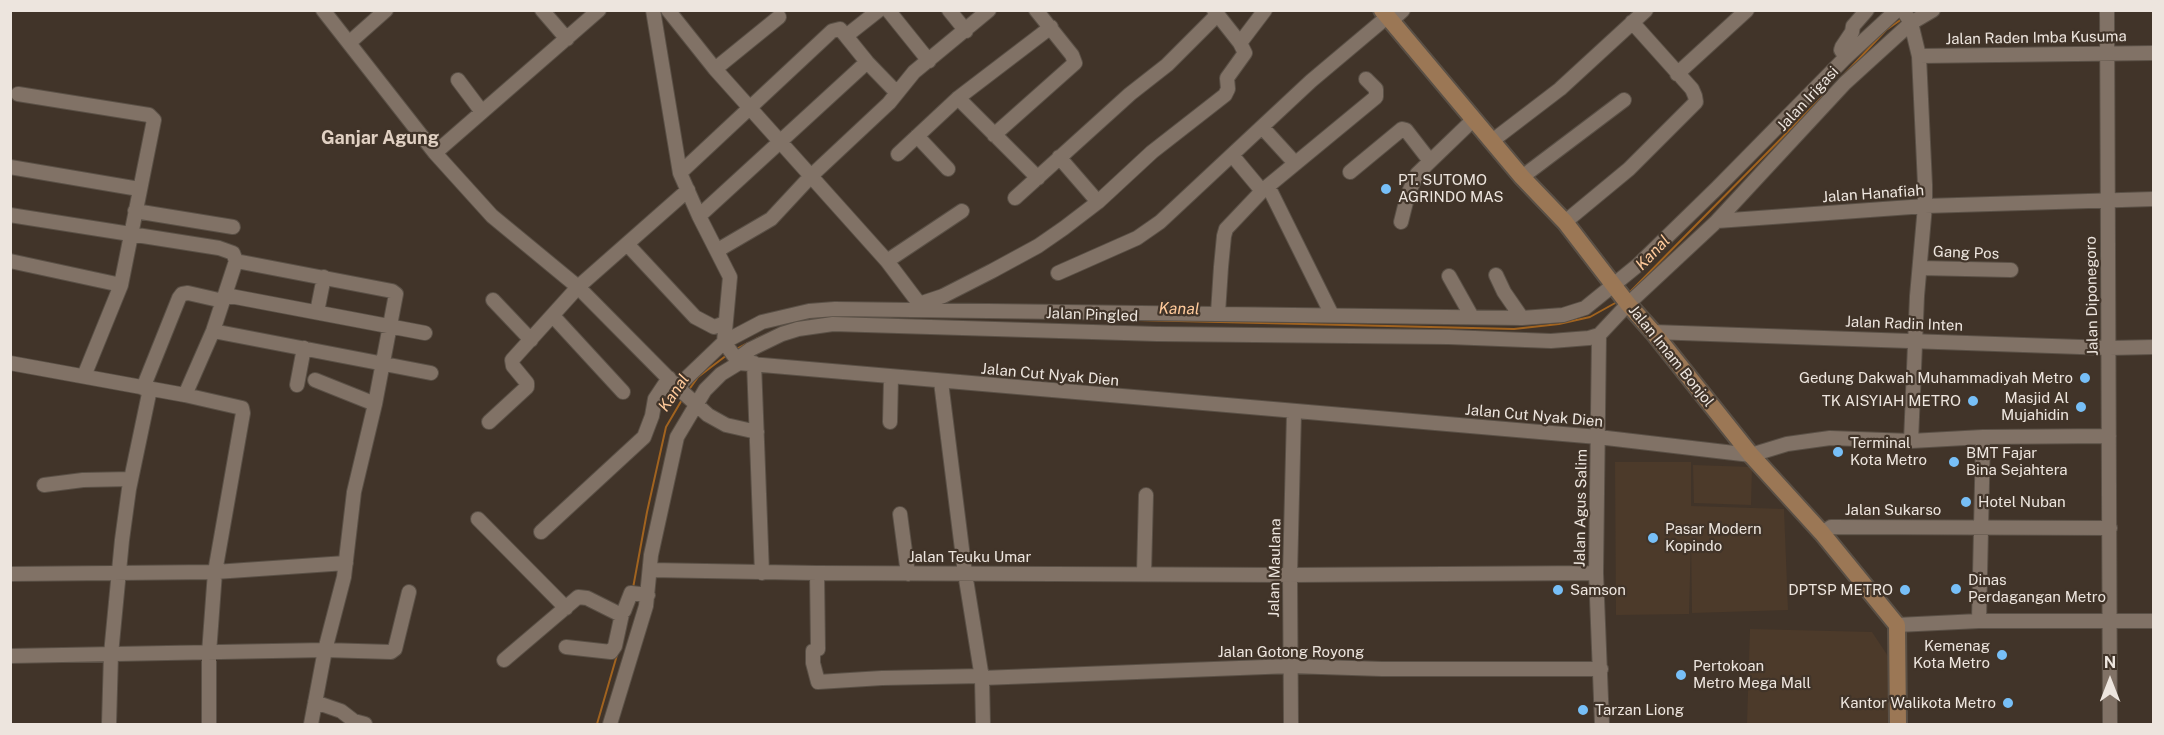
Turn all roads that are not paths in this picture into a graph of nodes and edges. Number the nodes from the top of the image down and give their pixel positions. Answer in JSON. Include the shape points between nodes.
{"nodes":[{"id":1,"x":323,"y":10,"type":"edge"},
{"id":2,"x":386,"y":10,"type":"edge"},
{"id":3,"x":542,"y":10,"type":"edge"},
{"id":4,"x":599,"y":10,"type":"edge"},
{"id":5,"x":653,"y":10,"type":"edge"},
{"id":6,"x":668,"y":10,"type":"edge"},
{"id":7,"x":879,"y":10,"type":"edge"},
{"id":8,"x":888,"y":10,"type":"edge"},
{"id":9,"x":949,"y":10,"type":"edge"},
{"id":10,"x":989,"y":10,"type":"edge"},
{"id":11,"x":1036,"y":10,"type":"edge"},
{"id":12,"x":1265,"y":10,"type":"edge"},
{"id":13,"x":1646,"y":10,"type":"edge"},
{"id":14,"x":1747,"y":10,"type":"edge"},
{"id":15,"x":1867,"y":10,"type":"edge"},
{"id":16,"x":1897,"y":10,"type":"edge"},
{"id":17,"x":1933,"y":10,"type":"edge"},
{"id":18,"x":2106,"y":10,"type":"edge"},
{"id":19,"x":1216,"y":12,"type":"edge"},
{"id":20,"x":1391,"y":15,"type":"edge"},
{"id":21,"x":779,"y":17,"type":"dead end"},
{"id":22,"x":1908,"y":18,"type":"edge"},
{"id":23,"x":1632,"y":22,"type":"junction"},
{"id":24,"x":1051,"y":27,"type":"junction"},
{"id":25,"x":966,"y":31,"type":"junction"},
{"id":26,"x":846,"y":36,"type":"junction"},
{"id":27,"x":567,"y":39,"type":"junction"},
{"id":28,"x":350,"y":42,"type":"junction"},
{"id":29,"x":1240,"y":43,"type":"junction"},
{"id":30,"x":2154,"y":52,"type":"edge"},
{"id":31,"x":2107,"y":53,"type":"junction"},
{"id":32,"x":1919,"y":56,"type":"junction"},
{"id":33,"x":1846,"y":57,"type":"junction"},
{"id":34,"x":929,"y":61,"type":"junction"},
{"id":35,"x":867,"y":62,"type":"junction"},
{"id":36,"x":716,"y":69,"type":"junction"},
{"id":37,"x":1677,"y":74,"type":"junction"},
{"id":38,"x":1366,"y":79,"type":"dead end"},
{"id":39,"x":458,"y":80,"type":"dead end"},
{"id":40,"x":897,"y":93,"type":"junction"},
{"id":41,"x":18,"y":94,"type":"dead end"},
{"id":42,"x":958,"y":98,"type":"junction"},
{"id":43,"x":1624,"y":100,"type":"dead end"},
{"id":44,"x":751,"y":107,"type":"junction"},
{"id":45,"x":482,"y":112,"type":"junction"},
{"id":46,"x":1474,"y":119,"type":"junction"},
{"id":47,"x":1262,"y":127,"type":"junction"},
{"id":48,"x":994,"y":135,"type":"junction"},
{"id":49,"x":917,"y":136,"type":"junction"},
{"id":50,"x":1492,"y":141,"type":"junction"},
{"id":51,"x":780,"y":142,"type":"junction"},
{"id":52,"x":435,"y":153,"type":"junction"},
{"id":53,"x":898,"y":154,"type":"dead end"},
{"id":54,"x":1232,"y":155,"type":"junction"},
{"id":55,"x":1059,"y":158,"type":"junction"},
{"id":56,"x":1430,"y":161,"type":"junction"},
{"id":57,"x":1294,"y":162,"type":"junction"},
{"id":58,"x":10,"y":167,"type":"edge"},
{"id":59,"x":948,"y":169,"type":"dead end"},
{"id":60,"x":1350,"y":172,"type":"dead end"},
{"id":61,"x":680,"y":173,"type":"junction"},
{"id":62,"x":811,"y":176,"type":"junction"},
{"id":63,"x":1522,"y":177,"type":"junction"},
{"id":64,"x":1038,"y":178,"type":"junction"},
{"id":65,"x":1265,"y":188,"type":"junction"},
{"id":66,"x":139,"y":189,"type":"junction"},
{"id":67,"x":688,"y":190,"type":"junction"},
{"id":68,"x":1016,"y":198,"type":"dead end"},
{"id":69,"x":2154,"y":199,"type":"edge"},
{"id":70,"x":2107,"y":200,"type":"junction"},
{"id":71,"x":1098,"y":202,"type":"junction"},
{"id":72,"x":1925,"y":206,"type":"junction"},
{"id":73,"x":135,"y":211,"type":"junction"},
{"id":74,"x":962,"y":212,"type":"dead end"},
{"id":75,"x":10,"y":215,"type":"edge"},
{"id":76,"x":699,"y":216,"type":"junction"},
{"id":77,"x":1717,"y":221,"type":"junction"},
{"id":78,"x":1401,"y":222,"type":"dead end"},
{"id":79,"x":1565,"y":222,"type":"junction"},
{"id":80,"x":233,"y":227,"type":"dead end"},
{"id":81,"x":131,"y":234,"type":"junction"},
{"id":82,"x":627,"y":243,"type":"junction"},
{"id":83,"x":718,"y":250,"type":"junction"},
{"id":84,"x":10,"y":261,"type":"edge"},
{"id":85,"x":236,"y":261,"type":"junction"},
{"id":86,"x":887,"y":261,"type":"junction"},
{"id":87,"x":1920,"y":268,"type":"junction"},
{"id":88,"x":2011,"y":270,"type":"dead end"},
{"id":89,"x":1058,"y":273,"type":"dead end"},
{"id":90,"x":1496,"y":275,"type":"dead end"},
{"id":91,"x":1449,"y":276,"type":"dead end"},
{"id":92,"x":324,"y":277,"type":"junction"},
{"id":93,"x":121,"y":285,"type":"junction"},
{"id":94,"x":1615,"y":287,"type":"junction"},
{"id":95,"x":578,"y":288,"type":"junction"},
{"id":96,"x":224,"y":298,"type":"junction"},
{"id":97,"x":493,"y":300,"type":"dead end"},
{"id":98,"x":1628,"y":304,"type":"junction"},
{"id":99,"x":921,"y":307,"type":"junction"},
{"id":100,"x":317,"y":312,"type":"junction"},
{"id":101,"x":1218,"y":313,"type":"junction"},
{"id":102,"x":1332,"y":315,"type":"junction"},
{"id":103,"x":553,"y":316,"type":"junction"},
{"id":104,"x":1472,"y":317,"type":"junction"},
{"id":105,"x":1522,"y":318,"type":"junction"},
{"id":106,"x":725,"y":322,"type":"junction"},
{"id":107,"x":389,"y":327,"type":"junction"},
{"id":108,"x":213,"y":332,"type":"junction"},
{"id":109,"x":1653,"y":332,"type":"junction"},
{"id":110,"x":425,"y":333,"type":"dead end"},
{"id":111,"x":1599,"y":335,"type":"junction"},
{"id":112,"x":531,"y":340,"type":"junction"},
{"id":113,"x":1915,"y":341,"type":"junction"},
{"id":114,"x":725,"y":343,"type":"junction"},
{"id":115,"x":2154,"y":347,"type":"edge"},
{"id":116,"x":304,"y":348,"type":"junction"},
{"id":117,"x":2109,"y":348,"type":"junction"},
{"id":118,"x":736,"y":360,"type":"junction"},
{"id":119,"x":10,"y":363,"type":"edge"},
{"id":120,"x":754,"y":363,"type":"junction"},
{"id":121,"x":382,"y":364,"type":"junction"},
{"id":122,"x":431,"y":373,"type":"dead end"},
{"id":123,"x":84,"y":376,"type":"junction"},
{"id":124,"x":891,"y":378,"type":"junction"},
{"id":125,"x":315,"y":380,"type":"dead end"},
{"id":126,"x":941,"y":382,"type":"junction"},
{"id":127,"x":297,"y":385,"type":"dead end"},
{"id":128,"x":147,"y":388,"type":"junction"},
{"id":129,"x":622,"y":392,"type":"dead end"},
{"id":130,"x":683,"y":392,"type":"junction"},
{"id":131,"x":185,"y":395,"type":"junction"},
{"id":132,"x":375,"y":404,"type":"junction"},
{"id":133,"x":1294,"y":413,"type":"junction"},
{"id":134,"x":489,"y":422,"type":"dead end"},
{"id":135,"x":890,"y":422,"type":"dead end"},
{"id":136,"x":757,"y":432,"type":"junction"},
{"id":137,"x":2109,"y":436,"type":"junction"},
{"id":138,"x":1983,"y":437,"type":"junction"},
{"id":139,"x":1598,"y":438,"type":"junction"},
{"id":140,"x":1911,"y":441,"type":"junction"},
{"id":141,"x":1751,"y":455,"type":"junction"},
{"id":142,"x":131,"y":479,"type":"junction"},
{"id":143,"x":44,"y":485,"type":"dead end"},
{"id":144,"x":1146,"y":495,"type":"dead end"},
{"id":145,"x":900,"y":514,"type":"dead end"},
{"id":146,"x":478,"y":519,"type":"dead end"},
{"id":147,"x":1981,"y":526,"type":"junction"},
{"id":148,"x":2110,"y":528,"type":"junction"},
{"id":149,"x":541,"y":532,"type":"dead end"},
{"id":150,"x":1822,"y":533,"type":"junction"},
{"id":151,"x":346,"y":563,"type":"junction"},
{"id":152,"x":650,"y":570,"type":"junction"},
{"id":153,"x":215,"y":572,"type":"junction"},
{"id":154,"x":762,"y":573,"type":"junction"},
{"id":155,"x":818,"y":573,"type":"junction"},
{"id":156,"x":965,"y":573,"type":"junction"},
{"id":157,"x":1596,"y":573,"type":"junction"},
{"id":158,"x":10,"y":574,"type":"edge"},
{"id":159,"x":119,"y":574,"type":"junction"},
{"id":160,"x":908,"y":574,"type":"junction"},
{"id":161,"x":1144,"y":574,"type":"junction"},
{"id":162,"x":1290,"y":575,"type":"junction"},
{"id":163,"x":409,"y":592,"type":"dead end"},
{"id":164,"x":642,"y":594,"type":"junction"},
{"id":165,"x":566,"y":608,"type":"junction"},
{"id":166,"x":622,"y":614,"type":"junction"},
{"id":167,"x":1979,"y":621,"type":"junction"},
{"id":168,"x":2110,"y":621,"type":"junction"},
{"id":169,"x":2154,"y":621,"type":"edge"},
{"id":170,"x":1897,"y":625,"type":"junction"},
{"id":171,"x":566,"y":646,"type":"dead end"},
{"id":172,"x":325,"y":650,"type":"junction"},
{"id":173,"x":209,"y":653,"type":"junction"},
{"id":174,"x":111,"y":654,"type":"junction"},
{"id":175,"x":10,"y":656,"type":"edge"},
{"id":176,"x":504,"y":660,"type":"dead end"},
{"id":177,"x":1291,"y":666,"type":"junction"},
{"id":178,"x":1601,"y":669,"type":"junction"},
{"id":179,"x":982,"y":677,"type":"junction"},
{"id":180,"x":315,"y":702,"type":"junction"},
{"id":181,"x":109,"y":724,"type":"edge"},
{"id":182,"x":209,"y":724,"type":"edge"},
{"id":183,"x":311,"y":724,"type":"edge"},
{"id":184,"x":365,"y":724,"type":"edge"},
{"id":185,"x":610,"y":724,"type":"edge"},
{"id":186,"x":983,"y":724,"type":"edge"},
{"id":187,"x":1291,"y":724,"type":"edge"},
{"id":188,"x":1602,"y":724,"type":"edge"},
{"id":189,"x":1898,"y":724,"type":"edge"},
{"id":190,"x":2110,"y":724,"type":"edge"}],
"edges":[{"from":1,"to":28,"type":"street"},
{"from":2,"to":28,"type":"street"},
{"from":3,"to":27,"type":"street"},
{"from":4,"to":27,"type":"street"},
{"from":5,"to":61,"type":"street"},
{"from":6,"to":36,"type":"street"},
{"from":7,"to":26,"type":"street"},
{"from":8,"to":34,"type":"street"},
{"from":9,"to":25,"type":"street"},
{"from":10,"to":25,"type":"street"},
{"from":11,"to":24,"type":"street"},
{"from":12,"to":29,"type":"street"},
{"from":13,"to":23,"type":"street"},
{"from":14,"to":37,"type":"street"},
{"from":15,"to":33,"type":"street","via":[[1842,47]]},
{"from":16,"to":33,"type":"street"},
{"from":17,"to":22,"type":"street","name":"Jalan Irigasi"},
{"from":18,"to":31,"type":"street","name":"Jalan Diponegoro"},
{"from":19,"to":29,"type":"street"},
{"from":19,"to":55,"type":"street","via":[[1167,65]]},
{"from":20,"to":46,"type":"main road","name":"Jalan Imam Bonjol"},
{"from":20,"to":47,"type":"street"},
{"from":21,"to":36,"type":"street"},
{"from":22,"to":32,"type":"street"},
{"from":22,"to":77,"type":"street","name":"Jalan Irigasi"},
{"from":23,"to":37,"type":"street"},
{"from":23,"to":50,"type":"street","via":[[1560,89]]},
{"from":24,"to":42,"type":"street"},
{"from":24,"to":48,"type":"street","via":[[1075,65]]},
{"from":25,"to":34,"type":"street"},
{"from":26,"to":35,"type":"street"},
{"from":26,"to":44,"type":"street","via":[[835,29]]},
{"from":27,"to":45,"type":"street"},
{"from":28,"to":52,"type":"street"},
{"from":29,"to":71,"type":"street","via":[[1245,53],[1227,78],[1225,95],[1152,152]]},
{"from":30,"to":31,"type":"street","name":"Jalan Raden Imba Kusuma"},
{"from":31,"to":32,"type":"street","name":"Jalan Raden Imba Kusuma"},
{"from":31,"to":70,"type":"street","name":"Jalan Diponegoro"},
{"from":32,"to":72,"type":"street"},
{"from":33,"to":94,"type":"street"},
{"from":34,"to":40,"type":"street","via":[[905,80]]},
{"from":35,"to":40,"type":"street"},
{"from":35,"to":51,"type":"street"},
{"from":36,"to":44,"type":"street"},
{"from":37,"to":79,"type":"street","via":[[1695,94],[1694,105],[1629,169]]},
{"from":38,"to":57,"type":"street","via":[[1376,90],[1376,97]]},
{"from":39,"to":45,"type":"street"},
{"from":40,"to":62,"type":"street"},
{"from":41,"to":66,"type":"street","via":[[152,116],[155,122]]},
{"from":42,"to":48,"type":"street"},
{"from":42,"to":49,"type":"street"},
{"from":43,"to":63,"type":"street"},
{"from":44,"to":51,"type":"street"},
{"from":44,"to":61,"type":"street"},
{"from":45,"to":52,"type":"street"},
{"from":46,"to":50,"type":"main road","name":"Jalan Imam Bonjol"},
{"from":46,"to":56,"type":"street"},
{"from":47,"to":54,"type":"street"},
{"from":47,"to":57,"type":"street"},
{"from":48,"to":64,"type":"street"},
{"from":49,"to":53,"type":"street"},
{"from":49,"to":59,"type":"street"},
{"from":50,"to":63,"type":"main road","name":"Jalan Imam Bonjol"},
{"from":51,"to":62,"type":"street"},
{"from":51,"to":76,"type":"street"},
{"from":52,"to":95,"type":"street","via":[[492,216]]},
{"from":54,"to":65,"type":"street"},
{"from":54,"to":89,"type":"street","via":[[1146,233]]},
{"from":55,"to":64,"type":"street"},
{"from":55,"to":71,"type":"street"},
{"from":56,"to":60,"type":"street","via":[[1402,129]]},
{"from":56,"to":78,"type":"street","via":[[1412,184]]},
{"from":57,"to":65,"type":"street"},
{"from":58,"to":66,"type":"street"},
{"from":61,"to":67,"type":"street"},
{"from":62,"to":83,"type":"street","via":[[771,219]]},
{"from":62,"to":86,"type":"street"},
{"from":63,"to":79,"type":"main road","name":"Jalan Imam Bonjol"},
{"from":64,"to":68,"type":"street"},
{"from":65,"to":101,"type":"street","via":[[1224,236]]},
{"from":65,"to":102,"type":"street"},
{"from":66,"to":73,"type":"street"},
{"from":67,"to":76,"type":"street"},
{"from":67,"to":82,"type":"street"},
{"from":69,"to":70,"type":"street","name":"Jalan Hanafiah"},
{"from":70,"to":72,"type":"street","name":"Jalan Hanafiah"},
{"from":70,"to":117,"type":"street","name":"Jalan Diponegoro"},
{"from":71,"to":99,"type":"street","via":[[1038,246]]},
{"from":72,"to":77,"type":"street","name":"Jalan Hanafiah"},
{"from":72,"to":87,"type":"street"},
{"from":73,"to":80,"type":"street"},
{"from":73,"to":81,"type":"street"},
{"from":74,"to":86,"type":"street"},
{"from":75,"to":81,"type":"street"},
{"from":76,"to":83,"type":"street"},
{"from":77,"to":98,"type":"street"},
{"from":79,"to":94,"type":"main road","name":"Jalan Imam Bonjol"},
{"from":81,"to":85,"type":"street","via":[[219,248],[233,253]]},
{"from":81,"to":93,"type":"street"},
{"from":82,"to":95,"type":"street"},
{"from":82,"to":106,"type":"street","via":[[695,317],[714,327]]},
{"from":83,"to":106,"type":"street","via":[[730,277]]},
{"from":84,"to":93,"type":"street"},
{"from":85,"to":92,"type":"street"},
{"from":85,"to":96,"type":"street"},
{"from":86,"to":99,"type":"street"},
{"from":87,"to":88,"type":"street","name":"Gang Pos"},
{"from":87,"to":113,"type":"street"},
{"from":90,"to":105,"type":"street"},
{"from":91,"to":104,"type":"street"},
{"from":92,"to":100,"type":"street"},
{"from":92,"to":107,"type":"street","via":[[394,292]]},
{"from":93,"to":123,"type":"street"},
{"from":94,"to":98,"type":"main road","name":"Jalan Imam Bonjol"},
{"from":94,"to":105,"type":"street","via":[[1585,308],[1563,315]]},
{"from":95,"to":103,"type":"street"},
{"from":95,"to":130,"type":"street"},
{"from":96,"to":100,"type":"street"},
{"from":96,"to":108,"type":"street"},
{"from":96,"to":128,"type":"street","via":[[182,294]]},
{"from":97,"to":112,"type":"street"},
{"from":98,"to":109,"type":"main road","name":"Jalan Imam Bonjol"},
{"from":98,"to":111,"type":"street"},
{"from":99,"to":101,"type":"street"},
{"from":99,"to":114,"type":"street","via":[[809,311],[762,322]]},
{"from":100,"to":107,"type":"street"},
{"from":101,"to":102,"type":"street"},
{"from":102,"to":104,"type":"street"},
{"from":103,"to":112,"type":"street"},
{"from":103,"to":129,"type":"street"},
{"from":104,"to":105,"type":"street"},
{"from":106,"to":114,"type":"street"},
{"from":107,"to":110,"type":"street"},
{"from":107,"to":121,"type":"street"},
{"from":108,"to":116,"type":"street"},
{"from":108,"to":131,"type":"street"},
{"from":109,"to":113,"type":"street","name":"Jalan Radin Inten"},
{"from":109,"to":141,"type":"main road","name":"Jalan Imam Bonjol"},
{"from":111,"to":118,"type":"street","name":"Jalan Pingled","via":[[1551,340],[833,324],[782,334]]},
{"from":111,"to":139,"type":"street","name":"Jalan Agus Salim"},
{"from":112,"to":134,"type":"street","via":[[512,362],[527,383],[526,388]]},
{"from":113,"to":117,"type":"street","name":"Jalan Radin Inten"},
{"from":113,"to":140,"type":"street"},
{"from":114,"to":118,"type":"street"},
{"from":114,"to":130,"type":"street"},
{"from":115,"to":117,"type":"street","name":"Jalan Radin Inten"},
{"from":116,"to":121,"type":"street"},
{"from":116,"to":127,"type":"street"},
{"from":117,"to":137,"type":"street","name":"Jalan Diponegoro"},
{"from":118,"to":120,"type":"street","name":"Jalan Cut Nyak Dien"},
{"from":118,"to":130,"type":"street","via":[[705,390]]},
{"from":119,"to":123,"type":"street"},
{"from":120,"to":124,"type":"street","name":"Jalan Cut Nyak Dien"},
{"from":120,"to":136,"type":"street"},
{"from":121,"to":122,"type":"street"},
{"from":121,"to":132,"type":"street"},
{"from":123,"to":128,"type":"street"},
{"from":124,"to":126,"type":"street","name":"Jalan Cut Nyak Dien"},
{"from":124,"to":135,"type":"street"},
{"from":125,"to":132,"type":"street"},
{"from":126,"to":133,"type":"street","name":"Jalan Cut Nyak Dien"},
{"from":126,"to":156,"type":"street"},
{"from":128,"to":131,"type":"street"},
{"from":128,"to":142,"type":"street"},
{"from":130,"to":136,"type":"street","via":[[713,418]]},
{"from":130,"to":149,"type":"street","via":[[655,399],[644,437]]},
{"from":130,"to":152,"type":"street"},
{"from":131,"to":153,"type":"street","via":[[240,407],[243,411]]},
{"from":132,"to":151,"type":"street","via":[[354,492]]},
{"from":133,"to":139,"type":"street","name":"Jalan Cut Nyak Dien"},
{"from":133,"to":162,"type":"street","name":"Jalan Maulana"},
{"from":136,"to":154,"type":"street"},
{"from":137,"to":138,"type":"street"},
{"from":137,"to":148,"type":"street","name":"Jalan Diponegoro"},
{"from":138,"to":140,"type":"street"},
{"from":138,"to":147,"type":"street"},
{"from":139,"to":141,"type":"street","name":"Jalan Cut Nyak Dien"},
{"from":139,"to":157,"type":"street","name":"Jalan Agus Salim"},
{"from":140,"to":141,"type":"street","via":[[1830,438],[1787,444]]},
{"from":141,"to":150,"type":"main road","name":"Jalan Imam Bonjol"},
{"from":142,"to":143,"type":"street"},
{"from":142,"to":159,"type":"street"},
{"from":144,"to":161,"type":"street"},
{"from":145,"to":160,"type":"street"},
{"from":146,"to":165,"type":"street"},
{"from":147,"to":148,"type":"street","name":"Jalan Sukarso"},
{"from":147,"to":150,"type":"street","name":"Jalan Sukarso","via":[[1831,527]]},
{"from":147,"to":167,"type":"street"},
{"from":148,"to":168,"type":"street","name":"Jalan Diponegoro"},
{"from":150,"to":170,"type":"main road","name":"Jalan Imam Bonjol"},
{"from":151,"to":153,"type":"street"},
{"from":151,"to":172,"type":"street"},
{"from":152,"to":154,"type":"street","name":"Jalan Teuku Umar"},
{"from":152,"to":164,"type":"street"},
{"from":153,"to":159,"type":"street"},
{"from":153,"to":173,"type":"street"},
{"from":154,"to":155,"type":"street","name":"Jalan Teuku Umar"},
{"from":155,"to":160,"type":"street","name":"Jalan Teuku Umar"},
{"from":155,"to":179,"type":"street","name":"Jalan Gotong Royong","via":[[818,649],[813,651],[818,682]]},
{"from":156,"to":160,"type":"street","name":"Jalan Teuku Umar"},
{"from":156,"to":161,"type":"street","name":"Jalan Teuku Umar"},
{"from":156,"to":179,"type":"street"},
{"from":157,"to":162,"type":"street","name":"Jalan Teuku Umar"},
{"from":157,"to":178,"type":"street","name":"Jalan Agus Salim"},
{"from":158,"to":159,"type":"street"},
{"from":159,"to":174,"type":"street"},
{"from":161,"to":162,"type":"street","name":"Jalan Teuku Umar"},
{"from":162,"to":177,"type":"street","name":"Jalan Maulana"},
{"from":163,"to":172,"type":"street","via":[[394,651]]},
{"from":164,"to":166,"type":"street"},
{"from":164,"to":185,"type":"street"},
{"from":165,"to":166,"type":"street","via":[[578,597],[584,597]]},
{"from":165,"to":176,"type":"street"},
{"from":166,"to":171,"type":"street","via":[[612,652]]},
{"from":167,"to":168,"type":"street"},
{"from":167,"to":170,"type":"street"},
{"from":168,"to":169,"type":"street"},
{"from":168,"to":190,"type":"street","name":"Jalan Diponegoro"},
{"from":170,"to":189,"type":"main road"},
{"from":172,"to":173,"type":"street"},
{"from":172,"to":180,"type":"street"},
{"from":173,"to":174,"type":"street"},
{"from":173,"to":182,"type":"street"},
{"from":174,"to":175,"type":"street"},
{"from":174,"to":181,"type":"street"},
{"from":177,"to":178,"type":"street","name":"Jalan Gotong Royong"},
{"from":177,"to":179,"type":"street","name":"Jalan Gotong Royong"},
{"from":177,"to":187,"type":"street","name":"Jalan Maulana"},
{"from":178,"to":188,"type":"street","name":"Jalan Agus Salim"},
{"from":179,"to":186,"type":"street"},
{"from":180,"to":183,"type":"street"},
{"from":180,"to":184,"type":"street"}]}
